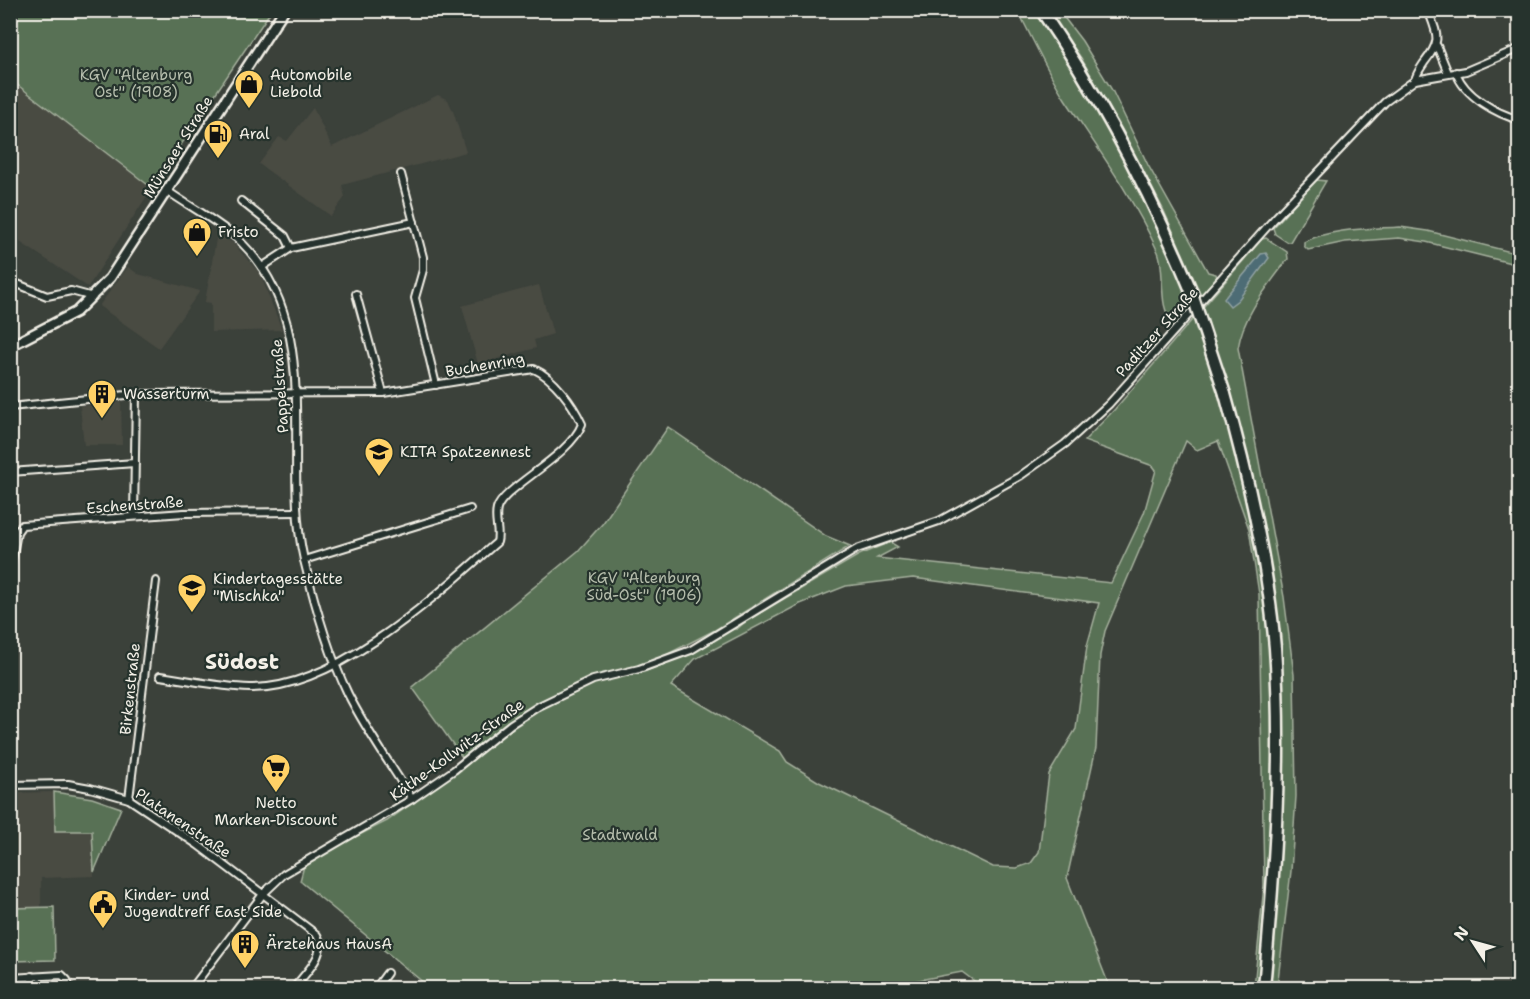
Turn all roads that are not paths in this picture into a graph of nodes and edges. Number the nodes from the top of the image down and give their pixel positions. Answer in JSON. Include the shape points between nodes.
{"nodes":[{"id":1,"x":284,"y":10,"type":"edge"},
{"id":2,"x":1041,"y":10,"type":"edge"},
{"id":3,"x":1428,"y":10,"type":"edge"},
{"id":4,"x":1437,"y":46,"type":"junction"},
{"id":5,"x":1520,"y":48,"type":"edge"},
{"id":6,"x":1456,"y":72,"type":"junction"},
{"id":7,"x":1448,"y":73,"type":"junction"},
{"id":8,"x":1415,"y":81,"type":"junction"},
{"id":9,"x":1520,"y":120,"type":"edge"},
{"id":10,"x":401,"y":174,"type":"dead end"},
{"id":11,"x":166,"y":190,"type":"junction"},
{"id":12,"x":241,"y":201,"type":"dead end"},
{"id":13,"x":414,"y":222,"type":"junction"},
{"id":14,"x":291,"y":248,"type":"junction"},
{"id":15,"x":262,"y":267,"type":"junction"},
{"id":16,"x":10,"y":281,"type":"edge"},
{"id":17,"x":356,"y":294,"type":"dead end"},
{"id":18,"x":94,"y":297,"type":"junction"},
{"id":19,"x":10,"y":346,"type":"edge"},
{"id":20,"x":436,"y":386,"type":"junction"},
{"id":21,"x":382,"y":393,"type":"junction"},
{"id":22,"x":136,"y":394,"type":"junction"},
{"id":23,"x":296,"y":394,"type":"junction"},
{"id":24,"x":10,"y":407,"type":"edge"},
{"id":25,"x":135,"y":463,"type":"junction"},
{"id":26,"x":10,"y":472,"type":"edge"},
{"id":27,"x":470,"y":509,"type":"dead end"},
{"id":28,"x":297,"y":512,"type":"junction"},
{"id":29,"x":134,"y":516,"type":"junction"},
{"id":30,"x":874,"y":542,"type":"joint"},
{"id":31,"x":304,"y":560,"type":"junction"},
{"id":32,"x":10,"y":571,"type":"edge"},
{"id":33,"x":156,"y":581,"type":"dead end"},
{"id":34,"x":336,"y":665,"type":"junction"},
{"id":35,"x":160,"y":676,"type":"dead end"},
{"id":36,"x":10,"y":785,"type":"edge"},
{"id":37,"x":129,"y":799,"type":"junction"},
{"id":38,"x":412,"y":799,"type":"junction"},
{"id":39,"x":263,"y":894,"type":"junction"},
{"id":40,"x":387,"y":973,"type":"dead end"},
{"id":41,"x":32,"y":976,"type":"junction"},
{"id":42,"x":10,"y":978,"type":"edge"},
{"id":43,"x":32,"y":988,"type":"edge"},
{"id":44,"x":70,"y":988,"type":"edge"},
{"id":45,"x":192,"y":988,"type":"edge"},
{"id":46,"x":294,"y":988,"type":"edge"},
{"id":47,"x":376,"y":988,"type":"edge"},
{"id":48,"x":1264,"y":988,"type":"edge"}],
"edges":[{"from":1,"to":11,"type":"street","name":"Münsaer Straße"},
{"from":2,"to":48,"type":"highway","bridge":true,"via":[[1076,61],[1159,213],[1190,288],[1241,453],[1268,590],[1275,649],[1278,784]]},
{"from":3,"to":4,"type":"street"},
{"from":4,"to":7,"type":"street"},
{"from":4,"to":8,"type":"street","name":"Paditzer Straße"},
{"from":5,"to":6,"type":"street","name":"Paditzer Straße"},
{"from":6,"to":7,"type":"street","name":"Paditzer Straße"},
{"from":6,"to":9,"type":"street","via":[[1463,85],[1490,108]]},
{"from":7,"to":8,"type":"street","name":"Paditzer Straße"},
{"from":8,"to":30,"type":"street","name":"Paditzer Straße","via":[[1385,102],[1353,134],[1109,404],[1065,444],[1020,476],[948,516]]},
{"from":10,"to":13,"type":"street"},
{"from":11,"to":15,"type":"street","name":"Pappelstraße","via":[[239,240]]},
{"from":11,"to":18,"type":"street","name":"Münsaer Straße","via":[[126,256]]},
{"from":12,"to":14,"type":"street","via":[[285,236]]},
{"from":13,"to":14,"type":"street"},
{"from":13,"to":20,"type":"street","via":[[423,257],[415,298]]},
{"from":14,"to":15,"type":"street"},
{"from":15,"to":23,"type":"street","name":"Pappelstraße","via":[[292,343]]},
{"from":16,"to":18,"type":"street","via":[[47,296],[71,291]]},
{"from":17,"to":21,"type":"street"},
{"from":18,"to":19,"type":"street","name":"Münsaer Straße","via":[[55,324]]},
{"from":20,"to":21,"type":"street","name":"Buchenring"},
{"from":20,"to":34,"type":"street","name":"Buchenring","via":[[534,369],[551,381],[582,424],[575,440],[500,503],[496,522],[498,542],[444,590]]},
{"from":21,"to":23,"type":"street","name":"Buchenring"},
{"from":22,"to":23,"type":"street","name":"Buchenring"},
{"from":22,"to":24,"type":"street","name":"Buchenring"},
{"from":22,"to":25,"type":"street"},
{"from":23,"to":28,"type":"street","name":"Pappelstraße"},
{"from":25,"to":26,"type":"street"},
{"from":25,"to":29,"type":"street"},
{"from":27,"to":31,"type":"street"},
{"from":28,"to":29,"type":"street","name":"Eschenstraße"},
{"from":28,"to":31,"type":"street","name":"Pappelstraße"},
{"from":29,"to":32,"type":"street","name":"Eschenstraße","via":[[22,525],[17,532]]},
{"from":30,"to":38,"type":"street","name":"Käthe-Kollwitz-Straße","via":[[674,659],[594,680],[554,697],[511,724]]},
{"from":31,"to":34,"type":"street","name":"Pappelstraße"},
{"from":33,"to":37,"type":"street","name":"Birkenstraße"},
{"from":34,"to":35,"type":"street","name":"Birkenstraße","via":[[286,684],[251,688]]},
{"from":34,"to":38,"type":"street","name":"Pappelstraße","via":[[349,695]]},
{"from":36,"to":37,"type":"street","name":"Platanenstraße","via":[[68,784]]},
{"from":37,"to":39,"type":"street","name":"Platanenstraße"},
{"from":38,"to":39,"type":"street","name":"Käthe-Kollwitz-Straße","via":[[303,861]]},
{"from":39,"to":45,"type":"street","name":"Käthe-Kollwitz-Straße"},
{"from":39,"to":46,"type":"street","name":"Platanenstraße","via":[[304,923],[321,942],[321,951]]},
{"from":40,"to":47,"type":"street"},
{"from":41,"to":42,"type":"street"},
{"from":41,"to":43,"type":"street"},
{"from":41,"to":44,"type":"street","via":[[62,975]]}]}
